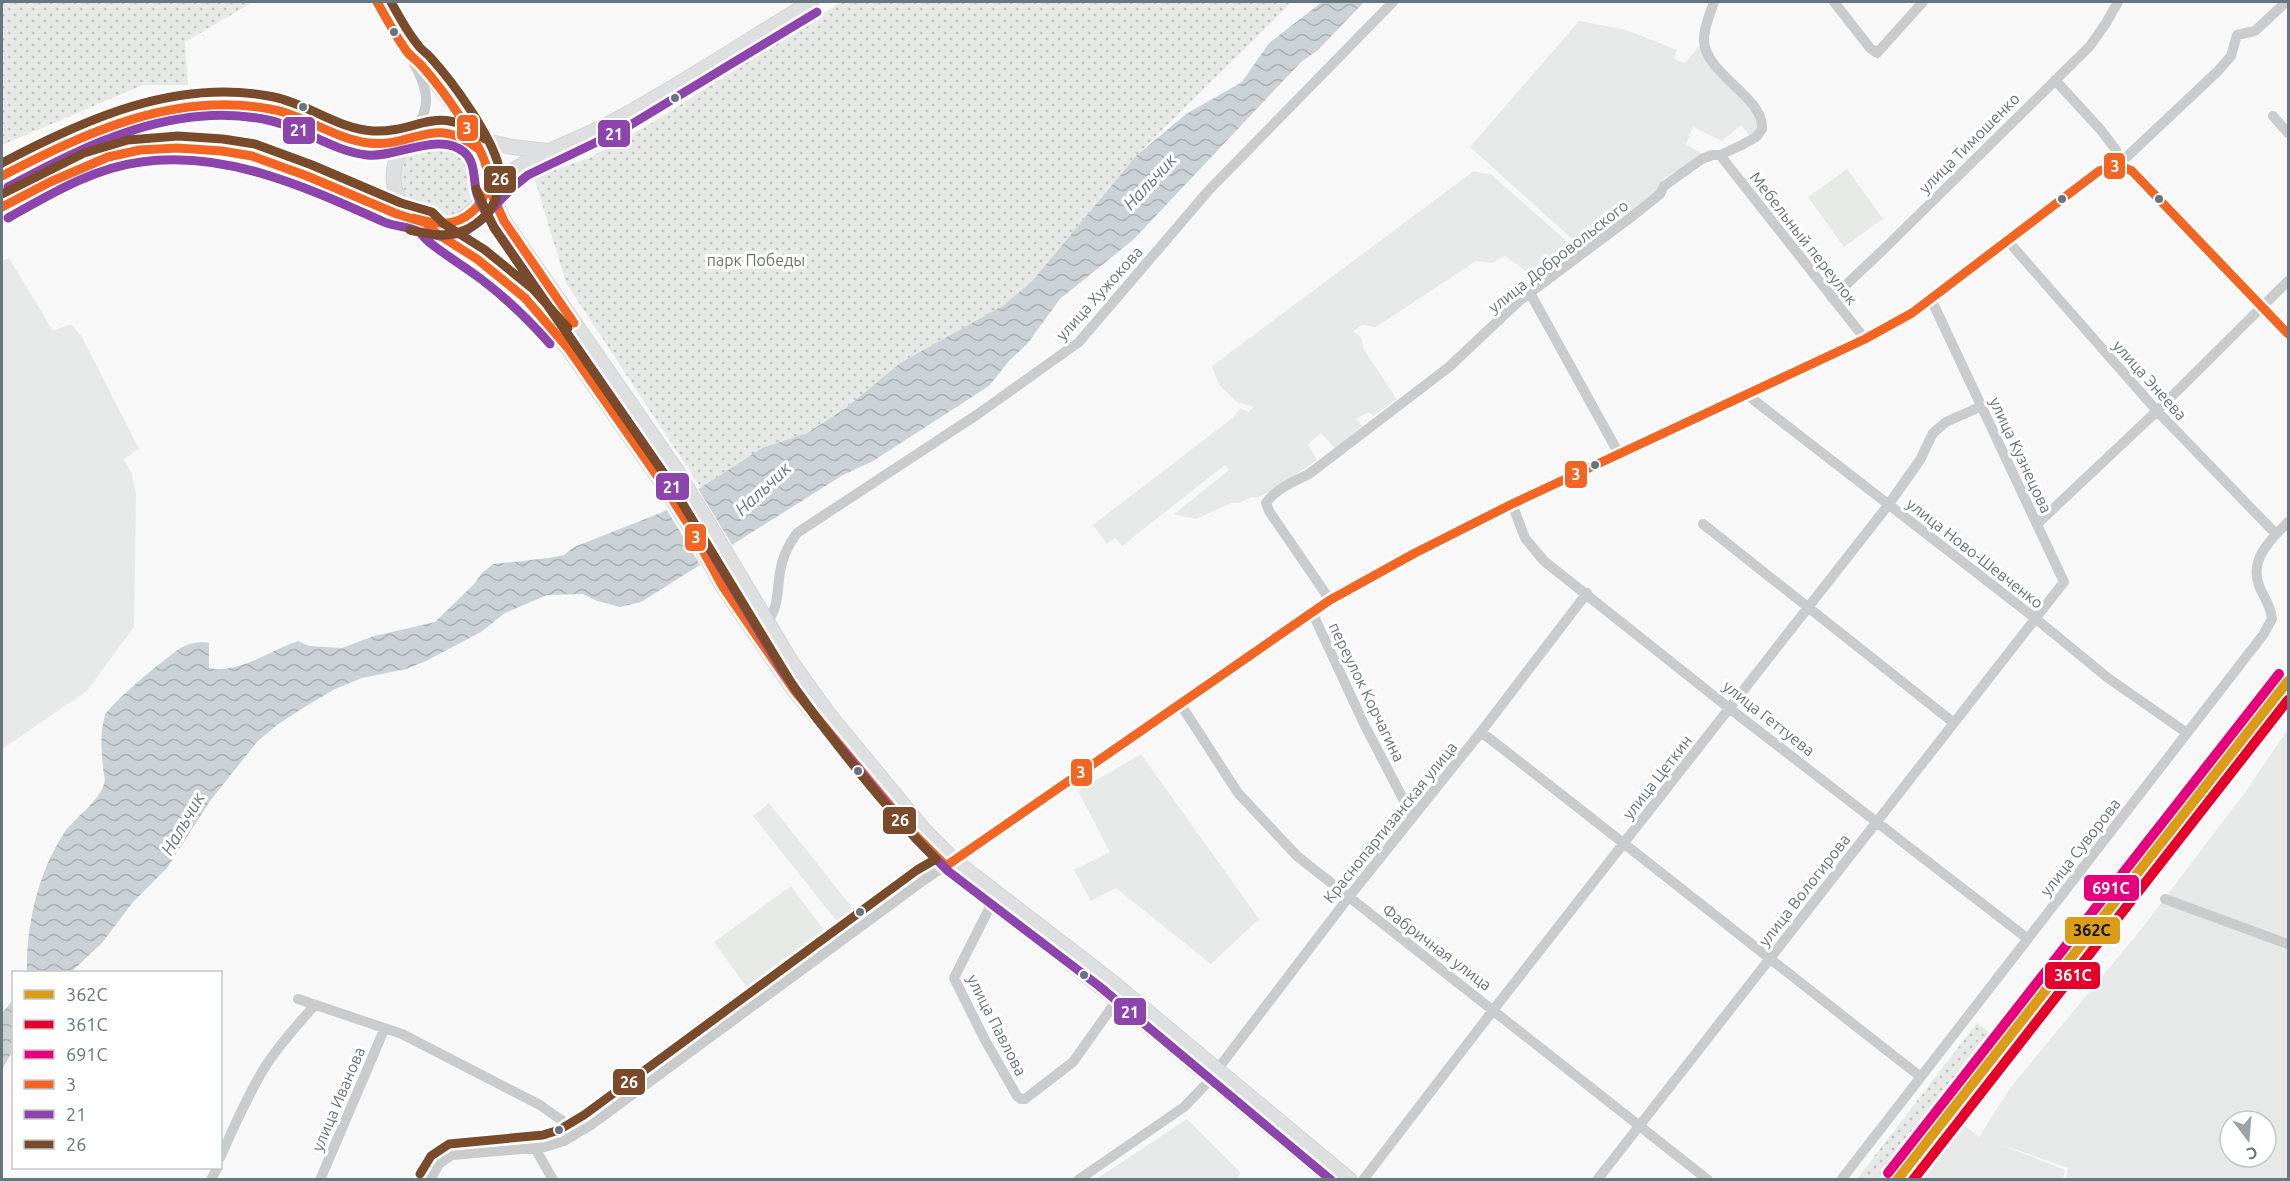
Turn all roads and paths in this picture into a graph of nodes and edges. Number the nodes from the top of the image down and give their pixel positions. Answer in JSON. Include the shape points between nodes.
{"nodes":[{"id":1,"x":377,"y":2,"type":"edge"},
{"id":2,"x":811,"y":2,"type":"edge"},
{"id":3,"x":1393,"y":2,"type":"edge"},
{"id":4,"x":1714,"y":2,"type":"edge"},
{"id":5,"x":1834,"y":2,"type":"edge"},
{"id":6,"x":1923,"y":2,"type":"edge"},
{"id":7,"x":2118,"y":2,"type":"edge"},
{"id":8,"x":2286,"y":2,"type":"edge"},
{"id":9,"x":410,"y":54,"type":"junction"},
{"id":10,"x":2055,"y":80,"type":"junction"},
{"id":11,"x":2273,"y":116,"type":"dead end"},
{"id":12,"x":2289,"y":133,"type":"edge"},
{"id":13,"x":413,"y":139,"type":"junction"},
{"id":14,"x":471,"y":141,"type":"junction"},
{"id":15,"x":547,"y":151,"type":"junction"},
{"id":16,"x":1720,"y":155,"type":"junction"},
{"id":17,"x":2118,"y":165,"type":"junction"},
{"id":18,"x":2,"y":176,"type":"edge"},
{"id":19,"x":486,"y":192,"type":"junction"},
{"id":20,"x":2,"y":207,"type":"edge"},
{"id":21,"x":422,"y":221,"type":"junction"},
{"id":22,"x":2007,"y":240,"type":"junction"},
{"id":23,"x":2289,"y":281,"type":"edge"},
{"id":24,"x":1530,"y":293,"type":"junction"},
{"id":25,"x":1832,"y":298,"type":"junction"},
{"id":26,"x":1931,"y":299,"type":"junction"},
{"id":27,"x":2262,"y":306,"type":"junction"},
{"id":28,"x":2289,"y":334,"type":"edge"},
{"id":29,"x":1865,"y":339,"type":"junction"},
{"id":30,"x":1746,"y":394,"type":"junction"},
{"id":31,"x":1982,"y":406,"type":"junction"},
{"id":32,"x":2157,"y":411,"type":"junction"},
{"id":33,"x":1619,"y":453,"type":"junction"},
{"id":34,"x":1512,"y":504,"type":"junction"},
{"id":35,"x":1889,"y":504,"type":"junction"},
{"id":36,"x":2289,"y":522,"type":"edge"},
{"id":37,"x":1703,"y":524,"type":"dead end"},
{"id":38,"x":2037,"y":524,"type":"junction"},
{"id":39,"x":2276,"y":534,"type":"junction"},
{"id":40,"x":1587,"y":593,"type":"junction"},
{"id":41,"x":1330,"y":600,"type":"junction"},
{"id":42,"x":1808,"y":608,"type":"junction"},
{"id":43,"x":1312,"y":612,"type":"junction"},
{"id":44,"x":2035,"y":618,"type":"junction"},
{"id":45,"x":768,"y":621,"type":"junction"},
{"id":46,"x":1181,"y":705,"type":"junction"},
{"id":47,"x":1730,"y":708,"type":"junction"},
{"id":48,"x":1954,"y":723,"type":"junction"},
{"id":49,"x":1481,"y":732,"type":"junction"},
{"id":50,"x":2187,"y":733,"type":"junction"},
{"id":51,"x":1412,"y":816,"type":"junction"},
{"id":52,"x":1877,"y":821,"type":"junction"},
{"id":53,"x":1624,"y":842,"type":"junction"},
{"id":54,"x":950,"y":863,"type":"junction"},
{"id":55,"x":1348,"y":898,"type":"junction"},
{"id":56,"x":2165,"y":900,"type":"dead end"},
{"id":57,"x":993,"y":901,"type":"junction"},
{"id":58,"x":2028,"y":939,"type":"junction"},
{"id":59,"x":2289,"y":944,"type":"edge"},
{"id":60,"x":1769,"y":960,"type":"junction"},
{"id":61,"x":298,"y":999,"type":"dead end"},
{"id":62,"x":1117,"y":1000,"type":"junction"},
{"id":63,"x":314,"y":1006,"type":"junction"},
{"id":64,"x":1494,"y":1009,"type":"junction"},
{"id":65,"x":384,"y":1030,"type":"junction"},
{"id":66,"x":1214,"y":1075,"type":"junction"},
{"id":67,"x":1921,"y":1077,"type":"junction"},
{"id":68,"x":1640,"y":1125,"type":"junction"},
{"id":69,"x":573,"y":1136,"type":"junction"},
{"id":70,"x":535,"y":1148,"type":"junction"},
{"id":71,"x":222,"y":1154,"type":"edge"},
{"id":72,"x":320,"y":1179,"type":"edge"},
{"id":73,"x":430,"y":1179,"type":"edge"},
{"id":74,"x":553,"y":1179,"type":"edge"},
{"id":75,"x":1078,"y":1179,"type":"edge"},
{"id":76,"x":1332,"y":1179,"type":"edge"},
{"id":77,"x":1350,"y":1179,"type":"edge"},
{"id":78,"x":1364,"y":1179,"type":"edge"},
{"id":79,"x":1597,"y":1179,"type":"edge"},
{"id":80,"x":1708,"y":1179,"type":"edge"},
{"id":81,"x":1841,"y":1179,"type":"edge"}],
"edges":[{"from":1,"to":9,"type":"street"},
{"from":2,"to":15,"type":"main road","via":[[619,118]]},
{"from":3,"to":45,"type":"street","name":"улица Хужокова","via":[[1209,190],[1079,342],[797,533],[784,555],[777,602]]},
{"from":4,"to":16,"type":"street","name":"улица Добровольского","via":[[1706,29],[1706,50],[1758,112],[1762,125],[1756,137]]},
{"from":5,"to":6,"type":"street","via":[[1877,52]]},
{"from":7,"to":10,"type":"street","name":"улица Тимошенко","via":[[2095,40]]},
{"from":8,"to":17,"type":"street","via":[[2255,31],[2237,35],[2231,56],[2218,71]]},
{"from":9,"to":13,"type":"street","via":[[426,97]]},
{"from":9,"to":14,"type":"street"},
{"from":10,"to":17,"type":"street","via":[[2116,150]]},
{"from":10,"to":25,"type":"street","name":"улица Тимошенко"},
{"from":11,"to":12,"type":"street"},
{"from":13,"to":14,"type":"main road","via":[[436,130]]},
{"from":13,"to":18,"type":"main road","via":[[367,142],[263,107],[190,106],[158,111],[107,127]]},
{"from":13,"to":21,"type":"main road","via":[[395,163],[394,188],[403,206]]},
{"from":14,"to":15,"type":"main road"},
{"from":14,"to":19,"type":"main road","via":[[485,161]]},
{"from":15,"to":19,"type":"main road","via":[[510,172]]},
{"from":16,"to":24,"type":"street","name":"улица Добровольского","via":[[1702,159],[1683,172],[1630,219]]},
{"from":16,"to":25,"type":"street","name":"Мебельный переулок"},
{"from":17,"to":22,"type":"street","via":[[2099,171]]},
{"from":17,"to":27,"type":"street","via":[[2132,171]]},
{"from":19,"to":21,"type":"main road","via":[[476,209],[458,221],[437,225]]},
{"from":19,"to":45,"type":"main road","via":[[676,471]]},
{"from":20,"to":21,"type":"main road","via":[[108,157],[177,148],[252,156]]},
{"from":21,"to":54,"type":"main road","via":[[488,267],[539,312],[660,480],[723,587],[794,690],[912,832]]},
{"from":22,"to":26,"type":"street"},
{"from":22,"to":32,"type":"street","name":"улица Энеева"},
{"from":23,"to":27,"type":"street"},
{"from":24,"to":33,"type":"street"},
{"from":24,"to":41,"type":"street","name":"улица Добровольского","via":[[1449,367],[1266,503]]},
{"from":25,"to":29,"type":"street","name":"Мебельный переулок"},
{"from":26,"to":29,"type":"street"},
{"from":26,"to":31,"type":"street","name":"улица Кузнецова"},
{"from":27,"to":28,"type":"street"},
{"from":27,"to":32,"type":"street"},
{"from":29,"to":30,"type":"street"},
{"from":30,"to":33,"type":"street"},
{"from":30,"to":35,"type":"street","name":"улица Ново-Шевченко"},
{"from":31,"to":35,"type":"street","name":"улица Цеткин","via":[[1946,422],[1933,433],[1920,460]]},
{"from":31,"to":38,"type":"street","name":"улица Кузнецова"},
{"from":32,"to":38,"type":"street"},
{"from":32,"to":39,"type":"street","name":"улица Энеева"},
{"from":33,"to":34,"type":"street"},
{"from":34,"to":40,"type":"street","name":"улица Геттуева","via":[[1533,550]]},
{"from":34,"to":41,"type":"street"},
{"from":35,"to":42,"type":"street","name":"улица Цеткин"},
{"from":35,"to":44,"type":"street","name":"улица Ново-Шевченко"},
{"from":36,"to":39,"type":"street","name":"улица Суворова"},
{"from":37,"to":42,"type":"street"},
{"from":38,"to":44,"type":"street","name":"улица Кузнецова","via":[[2064,582]]},
{"from":39,"to":50,"type":"street","name":"улица Суворова","via":[[2260,553],[2256,568],[2271,612],[2271,624]]},
{"from":40,"to":47,"type":"street","name":"улица Геттуева"},
{"from":40,"to":49,"type":"street","name":"Краснопартизанская улица"},
{"from":41,"to":43,"type":"street"},
{"from":42,"to":47,"type":"street","name":"улица Цеткин"},
{"from":42,"to":48,"type":"street"},
{"from":43,"to":46,"type":"street"},
{"from":43,"to":51,"type":"street","name":"переулок Корчагина"},
{"from":44,"to":48,"type":"street","name":"улица Вологирова"},
{"from":44,"to":50,"type":"street","name":"улица Ново-Шевченко","via":[[2108,678]]},
{"from":45,"to":54,"type":"main road","via":[[827,712]]},
{"from":46,"to":54,"type":"street"},
{"from":46,"to":55,"type":"street","name":"Фабричная улица","via":[[1238,793],[1297,856]]},
{"from":47,"to":52,"type":"street","name":"улица Геттуева"},
{"from":47,"to":53,"type":"street","name":"улица Цеткин"},
{"from":48,"to":52,"type":"street","name":"улица Вологирова"},
{"from":49,"to":51,"type":"street","name":"Краснопартизанская улица"},
{"from":49,"to":53,"type":"street"},
{"from":50,"to":58,"type":"street","name":"улица Суворова"},
{"from":51,"to":55,"type":"street","name":"Краснопартизанская улица"},
{"from":52,"to":58,"type":"street","name":"улица Геттуева"},
{"from":52,"to":60,"type":"street","name":"улица Вологирова"},
{"from":53,"to":60,"type":"street"},
{"from":53,"to":64,"type":"street","name":"улица Цеткин"},
{"from":54,"to":57,"type":"main road"},
{"from":54,"to":66,"type":"main road","via":[[1106,977]]},
{"from":54,"to":69,"type":"street"},
{"from":55,"to":64,"type":"street","name":"Фабричная улица"},
{"from":55,"to":66,"type":"street","name":"Краснопартизанская улица"},
{"from":56,"to":59,"type":"street"},
{"from":57,"to":62,"type":"main road"},
{"from":57,"to":62,"type":"street","name":"улица Павлова","via":[[954,978],[1017,1096],[1025,1099],[1074,1062]]},
{"from":58,"to":67,"type":"street","name":"улица Суворова"},
{"from":60,"to":67,"type":"street"},
{"from":60,"to":68,"type":"street","name":"улица Вологирова"},
{"from":61,"to":63,"type":"street"},
{"from":62,"to":66,"type":"main road"},
{"from":63,"to":65,"type":"street"},
{"from":63,"to":71,"type":"street","via":[[266,1066]]},
{"from":64,"to":68,"type":"street","name":"Фабричная улица"},
{"from":64,"to":78,"type":"street","name":"улица Цеткин"},
{"from":65,"to":69,"type":"street","via":[[402,1035],[540,1105],[567,1124]]},
{"from":65,"to":72,"type":"street","name":"улица Иванова"},
{"from":66,"to":75,"type":"street","name":"Краснопартизанская улица","via":[[1184,1107]]},
{"from":66,"to":76,"type":"main road"},
{"from":66,"to":77,"type":"main road"},
{"from":67,"to":81,"type":"street","name":"улица Суворова"},
{"from":68,"to":79,"type":"street","name":"улица Вологирова"},
{"from":68,"to":80,"type":"street","name":"Фабричная улица"},
{"from":69,"to":70,"type":"street"},
{"from":70,"to":73,"type":"street","via":[[452,1155],[439,1164]]},
{"from":70,"to":74,"type":"street"}]}
